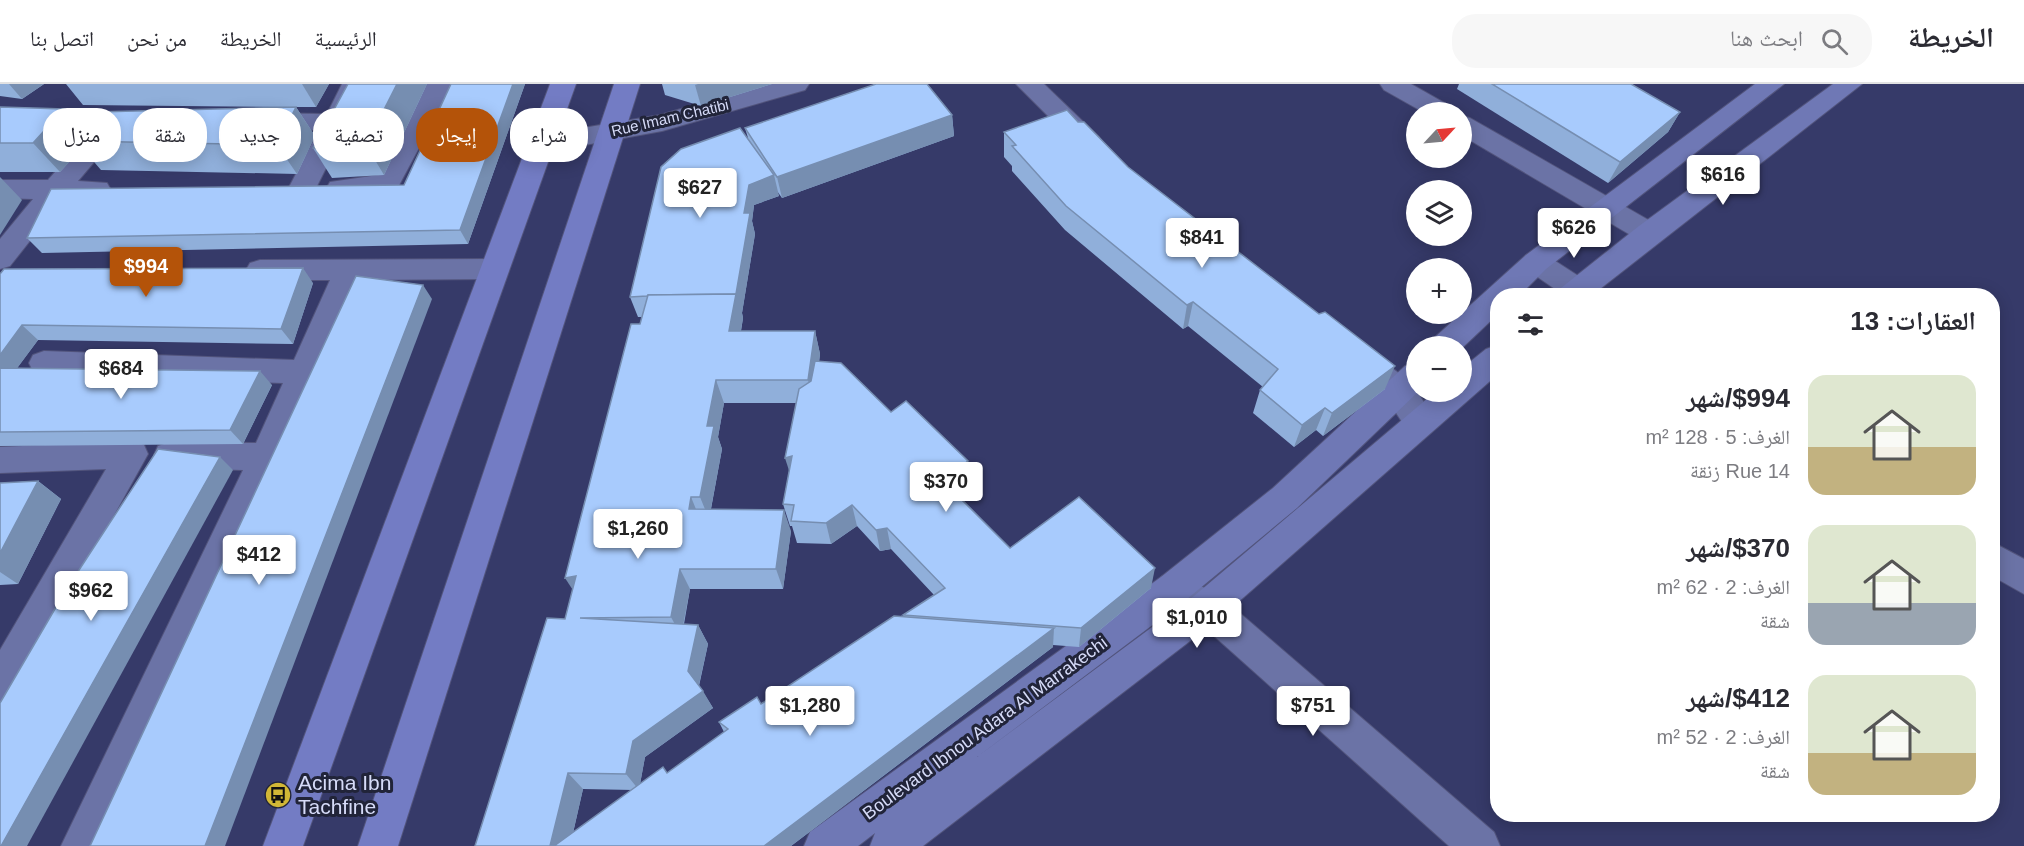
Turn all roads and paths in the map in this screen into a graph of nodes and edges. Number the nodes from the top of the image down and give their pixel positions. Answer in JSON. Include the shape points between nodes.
{"nodes":[{"id":1,"x":356,"y":84,"type":"edge"},
{"id":2,"x":440,"y":84,"type":"edge"},
{"id":3,"x":562,"y":84,"type":"edge"},
{"id":4,"x":627,"y":84,"type":"edge"},
{"id":5,"x":796,"y":84,"type":"edge"},
{"id":6,"x":1029,"y":84,"type":"edge"},
{"id":7,"x":1393,"y":84,"type":"edge"},
{"id":8,"x":1771,"y":84,"type":"edge"},
{"id":9,"x":1849,"y":84,"type":"edge"},
{"id":10,"x":1424,"y":102,"type":"edge"},
{"id":11,"x":343,"y":108,"type":"edge"},
{"id":12,"x":554,"y":108,"type":"edge"},
{"id":13,"x":0,"y":119,"type":"edge"},
{"id":14,"x":43,"y":119,"type":"edge"},
{"id":15,"x":1472,"y":130,"type":"edge"},
{"id":16,"x":611,"y":133,"type":"junction"},
{"id":17,"x":588,"y":137,"type":"edge"},
{"id":18,"x":404,"y":151,"type":"edge"},
{"id":19,"x":313,"y":156,"type":"edge"},
{"id":20,"x":1108,"y":158,"type":"edge"},
{"id":21,"x":80,"y":162,"type":"edge"},
{"id":22,"x":398,"y":162,"type":"edge"},
{"id":23,"x":534,"y":162,"type":"edge"},
{"id":24,"x":0,"y":189,"type":"edge"},
{"id":25,"x":55,"y":190,"type":"junction"},
{"id":26,"x":125,"y":190,"type":"edge"},
{"id":27,"x":1606,"y":208,"type":"junction"},
{"id":28,"x":1649,"y":232,"type":"junction"},
{"id":29,"x":1536,"y":262,"type":"junction"},
{"id":30,"x":8,"y":268,"type":"edge"},
{"id":31,"x":349,"y":269,"type":"junction"},
{"id":32,"x":493,"y":269,"type":"junction"},
{"id":33,"x":233,"y":270,"type":"edge"},
{"id":34,"x":1508,"y":288,"type":"edge"},
{"id":35,"x":1571,"y":288,"type":"edge"},
{"id":36,"x":1586,"y":288,"type":"edge"},
{"id":37,"x":1490,"y":304,"type":"edge"},
{"id":38,"x":1456,"y":336,"type":"edge"},
{"id":39,"x":1355,"y":356,"type":"edge"},
{"id":40,"x":44,"y":363,"type":"dead end"},
{"id":41,"x":1490,"y":363,"type":"edge"},
{"id":42,"x":303,"y":372,"type":"junction"},
{"id":43,"x":1472,"y":378,"type":"edge"},
{"id":44,"x":1406,"y":382,"type":"edge"},
{"id":45,"x":1406,"y":383,"type":"edge"},
{"id":46,"x":1413,"y":402,"type":"edge"},
{"id":47,"x":1444,"y":402,"type":"edge"},
{"id":48,"x":1419,"y":422,"type":"junction"},
{"id":49,"x":132,"y":454,"type":"junction"},
{"id":50,"x":266,"y":457,"type":"junction"},
{"id":51,"x":0,"y":460,"type":"edge"},
{"id":52,"x":2000,"y":562,"type":"edge"},
{"id":53,"x":2024,"y":578,"type":"edge"},
{"id":54,"x":1174,"y":588,"type":"junction"},
{"id":55,"x":1207,"y":607,"type":"junction"},
{"id":56,"x":0,"y":685,"type":"edge"},
{"id":57,"x":81,"y":846,"type":"edge"},
{"id":58,"x":283,"y":846,"type":"edge"},
{"id":59,"x":378,"y":846,"type":"edge"},
{"id":60,"x":824,"y":846,"type":"edge"},
{"id":61,"x":890,"y":846,"type":"edge"},
{"id":62,"x":1480,"y":846,"type":"edge"}],
"edges":[{"from":1,"to":11,"type":"street"},
{"from":2,"to":18,"type":"street"},
{"from":3,"to":12,"type":"main road"},
{"from":4,"to":16,"type":"main road"},
{"from":5,"to":16,"type":"street","name":"Rue Imam Chatibi","via":[[662,123]]},
{"from":6,"to":20,"type":"street"},
{"from":7,"to":10,"type":"street"},
{"from":8,"to":27,"type":"main road"},
{"from":9,"to":28,"type":"main road"},
{"from":13,"to":14,"type":"street"},
{"from":15,"to":27,"type":"street"},
{"from":16,"to":17,"type":"street","name":"Rue Imam Chatibi"},
{"from":16,"to":59,"type":"main road"},
{"from":19,"to":22,"type":"street","via":[[289,191],[387,183]]},
{"from":21,"to":25,"type":"street"},
{"from":23,"to":32,"type":"main road"},
{"from":24,"to":25,"type":"street"},
{"from":25,"to":26,"type":"street"},
{"from":25,"to":30,"type":"street"},
{"from":27,"to":28,"type":"street"},
{"from":27,"to":29,"type":"main road"},
{"from":28,"to":36,"type":"main road"},
{"from":29,"to":34,"type":"main road"},
{"from":29,"to":35,"type":"street"},
{"from":31,"to":32,"type":"street"},
{"from":31,"to":33,"type":"street"},
{"from":31,"to":42,"type":"street"},
{"from":32,"to":58,"type":"main road"},
{"from":37,"to":38,"type":"main road"},
{"from":39,"to":44,"type":"street"},
{"from":40,"to":42,"type":"street"},
{"from":41,"to":43,"type":"main road"},
{"from":42,"to":50,"type":"street"},
{"from":45,"to":54,"type":"main road","name":"Boulevard Ibnou Adara Al Marrakechi","via":[[1285,498]]},
{"from":46,"to":48,"type":"street"},
{"from":47,"to":48,"type":"main road","name":"Boulevard Ibnou Adara Al Marrakechi"},
{"from":48,"to":55,"type":"main road","name":"Boulevard Ibnou Adara Al Marrakechi"},
{"from":49,"to":50,"type":"street"},
{"from":49,"to":51,"type":"street"},
{"from":49,"to":56,"type":"street"},
{"from":50,"to":57,"type":"street"},
{"from":52,"to":53,"type":"street"},
{"from":54,"to":55,"type":"street"},
{"from":54,"to":60,"type":"main road","name":"Boulevard Ibnou Adara Al Marrakechi"},
{"from":55,"to":61,"type":"main road","name":"Boulevard Ibnou Adara Al Marrakechi"},
{"from":55,"to":62,"type":"street"}]}
